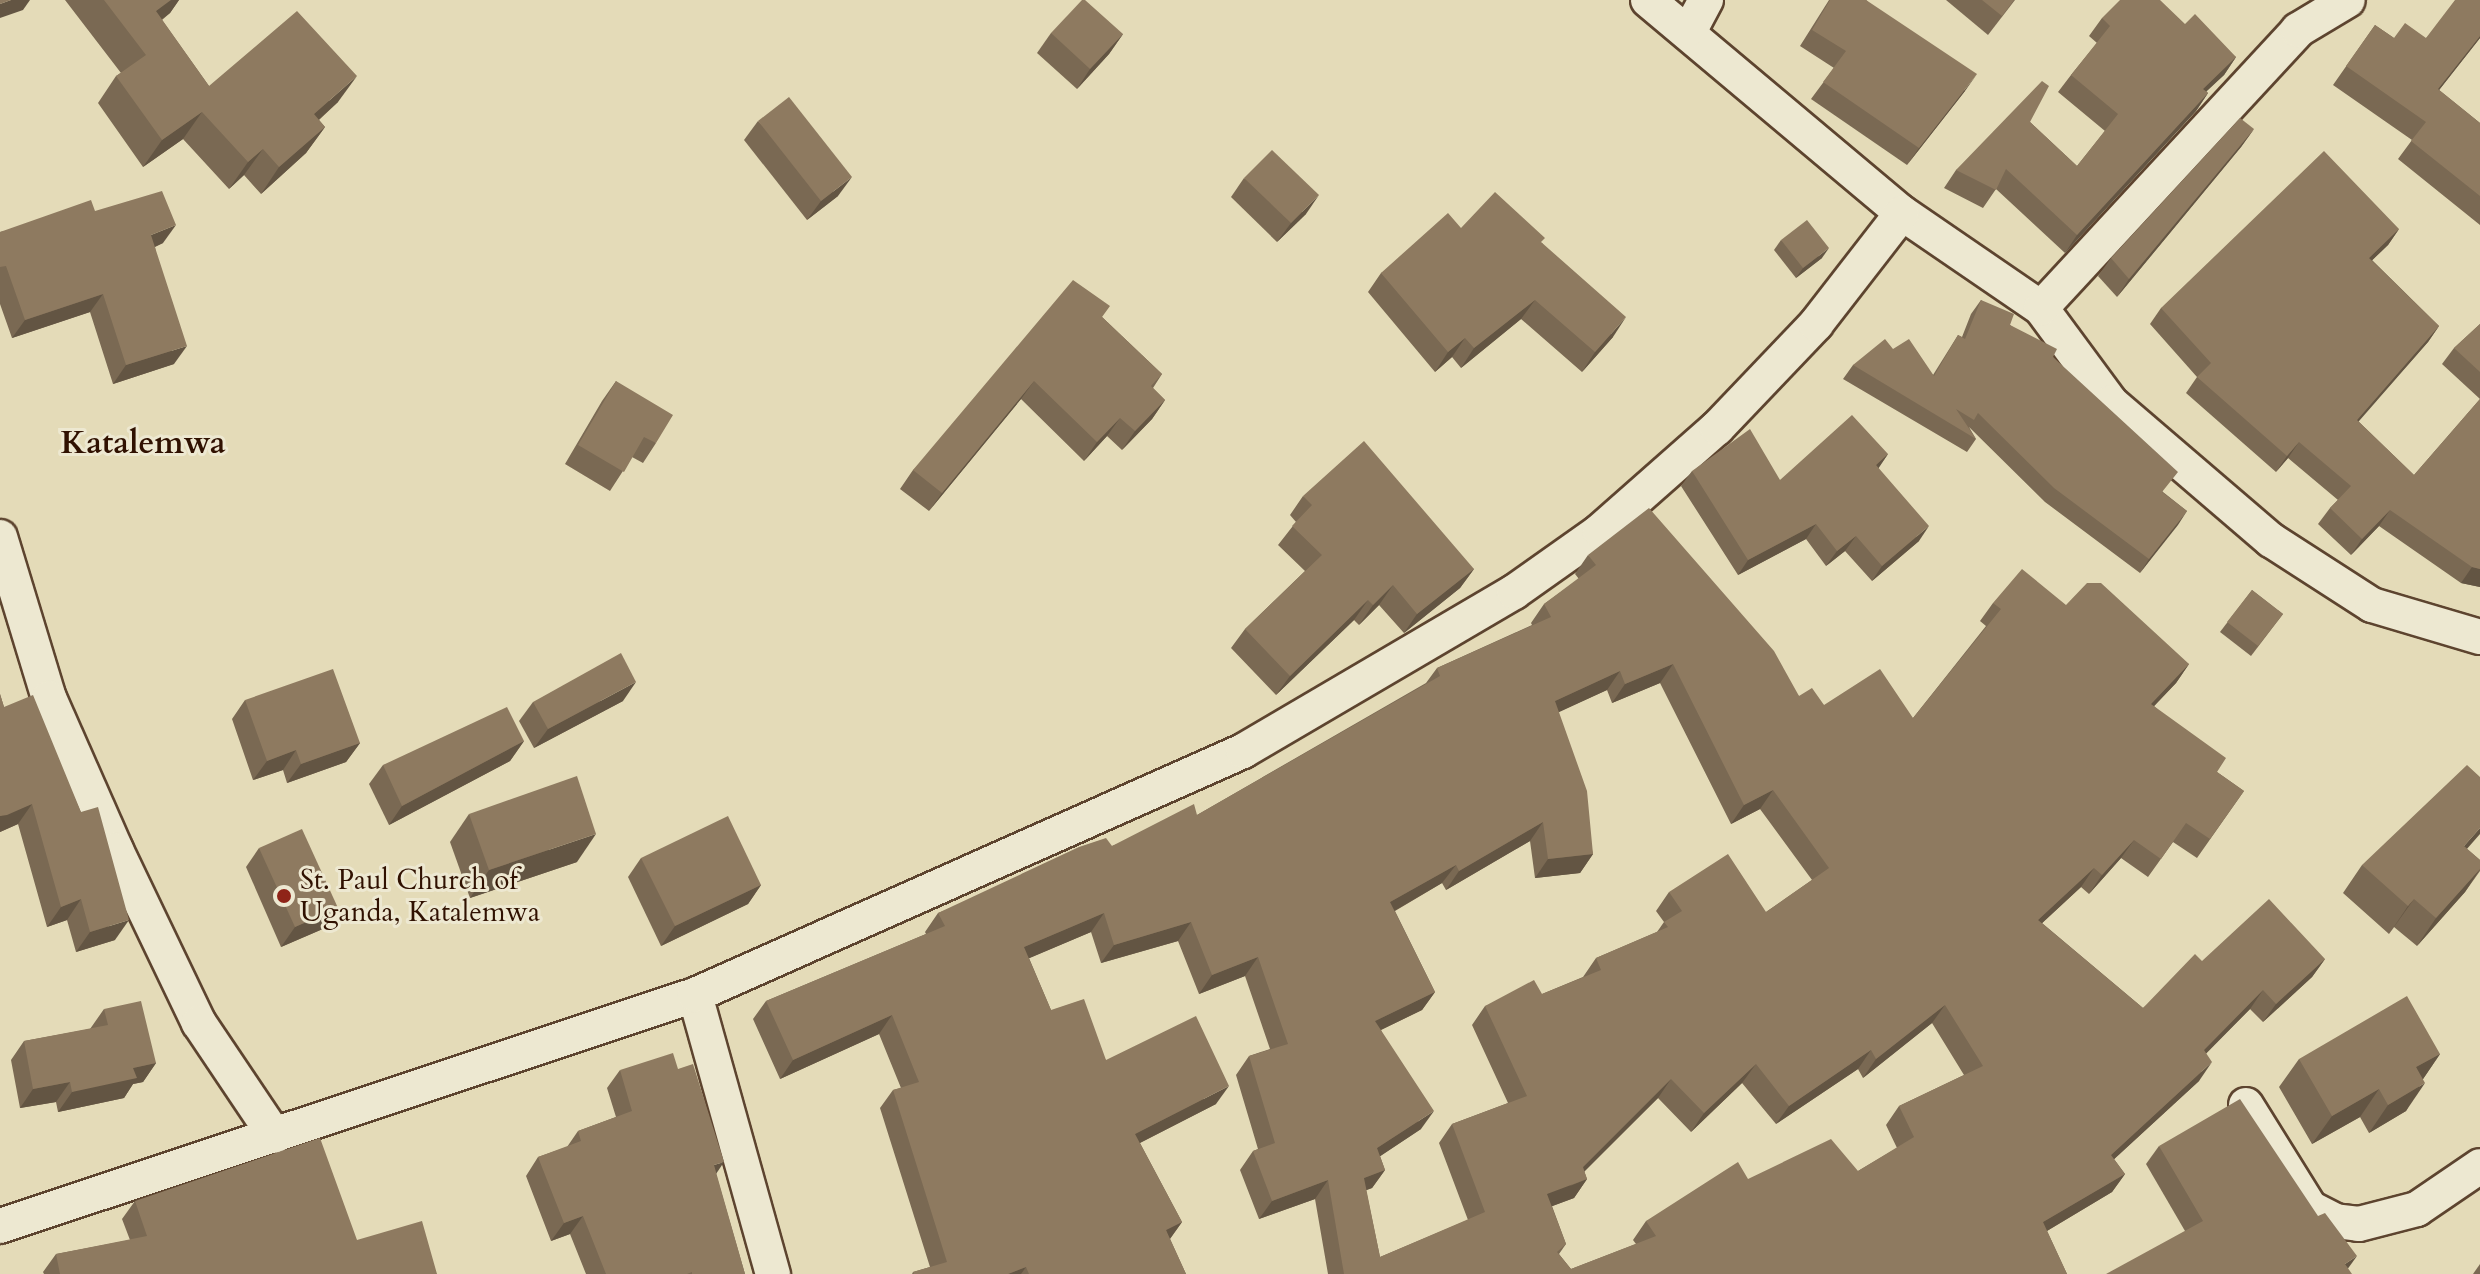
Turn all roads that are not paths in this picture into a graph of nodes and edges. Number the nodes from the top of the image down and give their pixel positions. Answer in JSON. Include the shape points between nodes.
{"nodes":[{"id":1,"x":1648,"y":0,"type":"edge"},
{"id":2,"x":2348,"y":0,"type":"edge"},
{"id":3,"x":1698,"y":14,"type":"edge"},
{"id":4,"x":1902,"y":213,"type":"junction"},
{"id":5,"x":2041,"y":308,"type":"junction"},
{"id":6,"x":0,"y":537,"type":"edge"},
{"id":7,"x":2480,"y":637,"type":"edge"},
{"id":8,"x":695,"y":995,"type":"junction"},
{"id":9,"x":2246,"y":1105,"type":"edge"},
{"id":10,"x":275,"y":1136,"type":"junction"},
{"id":11,"x":2480,"y":1166,"type":"edge"},
{"id":12,"x":0,"y":1226,"type":"edge"},
{"id":13,"x":773,"y":1274,"type":"edge"}],
"edges":[{"from":1,"to":3,"type":"street"},
{"from":2,"to":5,"type":"street","via":[[2298,30]]},
{"from":3,"to":4,"type":"street"},
{"from":4,"to":5,"type":"street"},
{"from":4,"to":8,"type":"street","via":[[1816,324],[1717,428],[1600,531],[1514,592],[1243,751]]},
{"from":5,"to":7,"type":"street","via":[[2111,403],[2271,540],[2372,605]]},
{"from":6,"to":10,"type":"street","via":[[49,698],[116,850],[199,1023]]},
{"from":8,"to":10,"type":"street"},
{"from":8,"to":13,"type":"street"},
{"from":9,"to":11,"type":"street","via":[[2310,1208],[2335,1221],[2359,1224],[2417,1209]]},
{"from":10,"to":12,"type":"street"}]}
